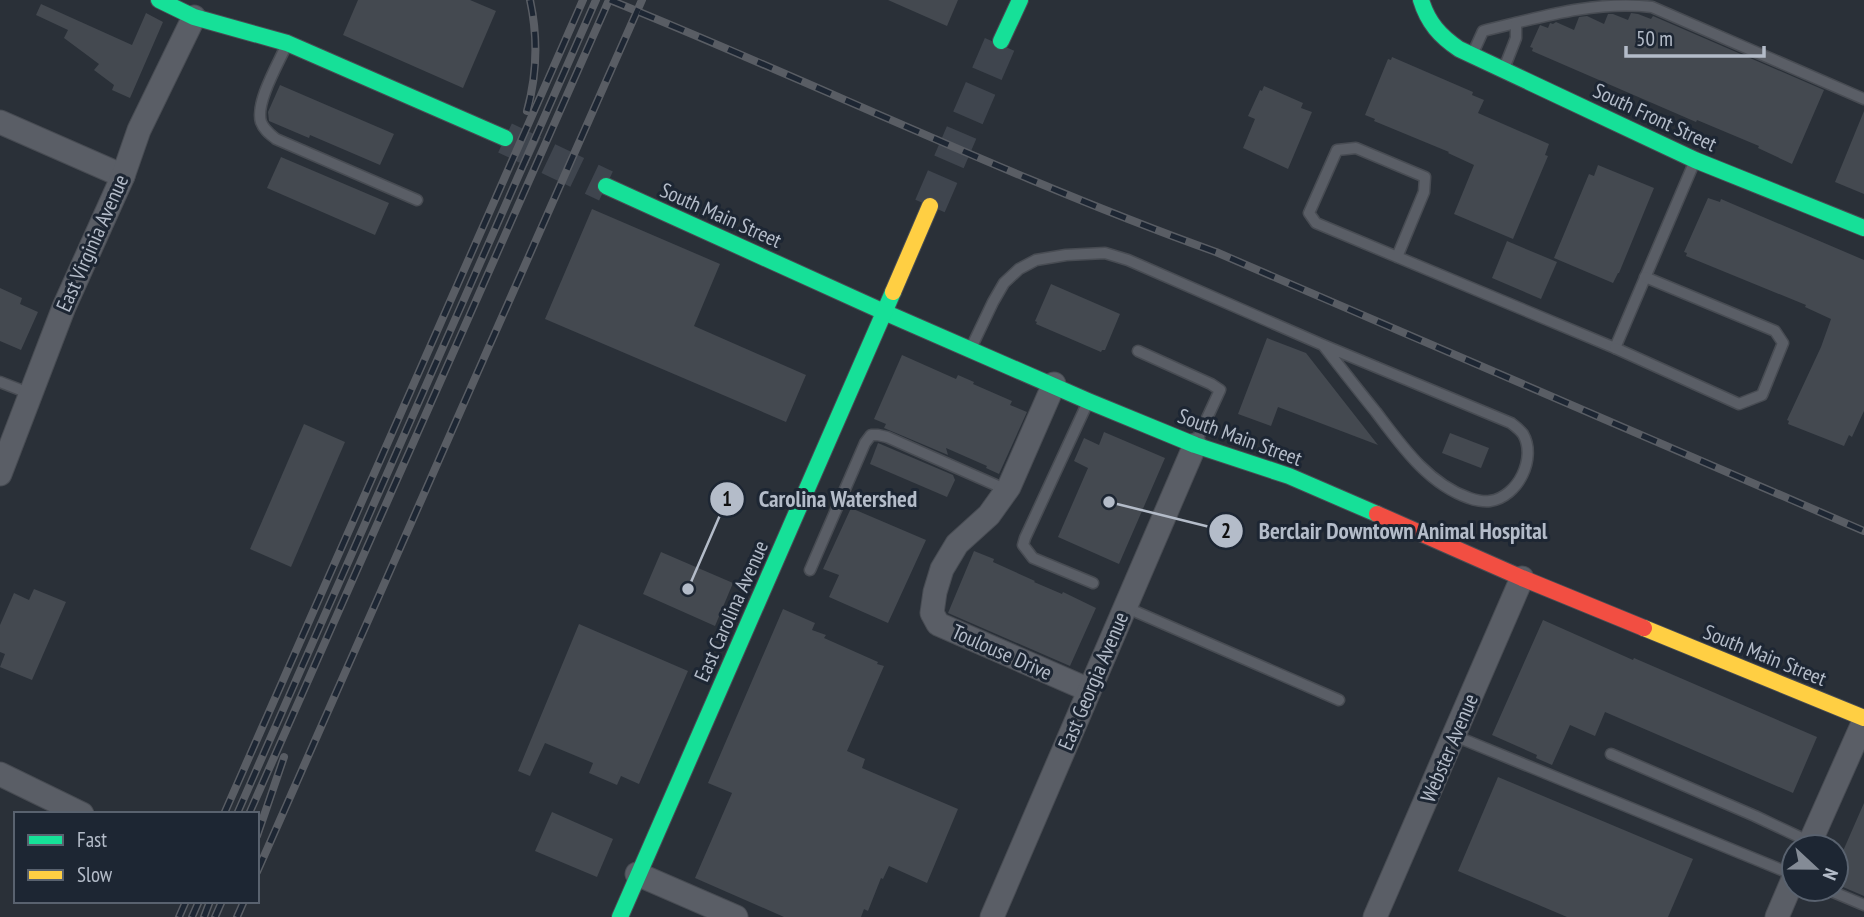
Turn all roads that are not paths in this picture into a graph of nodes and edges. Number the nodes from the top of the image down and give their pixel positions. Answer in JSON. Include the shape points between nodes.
{"nodes":[{"id":1,"x":159,"y":0,"type":"edge"},
{"id":2,"x":1020,"y":0,"type":"edge"},
{"id":3,"x":1421,"y":0,"type":"edge"},
{"id":4,"x":194,"y":17,"type":"junction"},
{"id":5,"x":1516,"y":23,"type":"junction"},
{"id":6,"x":1002,"y":41,"type":"tunnel mouth"},
{"id":7,"x":287,"y":43,"type":"junction"},
{"id":8,"x":1472,"y":55,"type":"junction"},
{"id":9,"x":1504,"y":69,"type":"junction"},
{"id":10,"x":1864,"y":99,"type":"edge"},
{"id":11,"x":0,"y":123,"type":"edge"},
{"id":12,"x":505,"y":138,"type":"tunnel mouth"},
{"id":13,"x":1695,"y":160,"type":"junction"},
{"id":14,"x":123,"y":176,"type":"junction"},
{"id":15,"x":606,"y":186,"type":"tunnel mouth"},
{"id":16,"x":417,"y":200,"type":"dead end"},
{"id":17,"x":930,"y":206,"type":"tunnel mouth"},
{"id":18,"x":1864,"y":228,"type":"edge"},
{"id":19,"x":1397,"y":257,"type":"junction"},
{"id":20,"x":1645,"y":276,"type":"junction"},
{"id":21,"x":884,"y":312,"type":"junction"},
{"id":22,"x":1323,"y":345,"type":"junction"},
{"id":23,"x":971,"y":348,"type":"junction"},
{"id":24,"x":1615,"y":348,"type":"junction"},
{"id":25,"x":1138,"y":352,"type":"dead end"},
{"id":26,"x":0,"y":382,"type":"edge"},
{"id":27,"x":1054,"y":384,"type":"junction"},
{"id":28,"x":31,"y":394,"type":"junction"},
{"id":29,"x":1088,"y":401,"type":"junction"},
{"id":30,"x":1195,"y":445,"type":"junction"},
{"id":31,"x":0,"y":474,"type":"edge"},
{"id":32,"x":1007,"y":490,"type":"junction"},
{"id":33,"x":810,"y":570,"type":"dead end"},
{"id":34,"x":1522,"y":578,"type":"junction"},
{"id":35,"x":1093,"y":583,"type":"dead end"},
{"id":36,"x":1125,"y":607,"type":"junction"},
{"id":37,"x":1089,"y":690,"type":"junction"},
{"id":38,"x":1339,"y":700,"type":"dead end"},
{"id":39,"x":1864,"y":720,"type":"edge"},
{"id":40,"x":1455,"y":736,"type":"junction"},
{"id":41,"x":1611,"y":754,"type":"dead end"},
{"id":42,"x":0,"y":774,"type":"edge"},
{"id":43,"x":78,"y":812,"type":"edge"},
{"id":44,"x":1788,"y":833,"type":"edge"},
{"id":45,"x":1814,"y":833,"type":"edge"},
{"id":46,"x":1780,"y":870,"type":"edge"},
{"id":47,"x":637,"y":874,"type":"junction"},
{"id":48,"x":620,"y":917,"type":"edge"},
{"id":49,"x":736,"y":917,"type":"edge"},
{"id":50,"x":992,"y":917,"type":"edge"},
{"id":51,"x":1375,"y":917,"type":"edge"}],
"edges":[{"from":1,"to":4,"type":"main road"},
{"from":2,"to":6,"type":"main road"},
{"from":3,"to":8,"type":"main road","name":"South Front Street","via":[[1436,31]]},
{"from":4,"to":7,"type":"main road"},
{"from":4,"to":14,"type":"street","name":"East Virginia Avenue","via":[[139,130]]},
{"from":5,"to":8,"type":"lane","via":[[1483,31]]},
{"from":5,"to":9,"type":"lane","via":[[1516,38]]},
{"from":5,"to":10,"type":"lane","via":[[1596,6],[1652,7]]},
{"from":7,"to":12,"type":"main road"},
{"from":7,"to":16,"type":"lane","via":[[260,107],[265,130],[276,139]]},
{"from":8,"to":9,"type":"main road","name":"South Front Street"},
{"from":9,"to":13,"type":"main road","name":"South Front Street"},
{"from":11,"to":14,"type":"street"},
{"from":13,"to":18,"type":"main road","name":"South Front Street"},
{"from":13,"to":20,"type":"lane"},
{"from":14,"to":28,"type":"street","name":"East Virginia Avenue"},
{"from":15,"to":21,"type":"main road","name":"South Main Street"},
{"from":17,"to":21,"type":"main road","name":"East Carolina Avenue"},
{"from":19,"to":19,"type":"lane","via":[[1316,223],[1309,213],[1337,150],[1356,148],[1425,177],[1424,192]]},
{"from":19,"to":24,"type":"lane"},
{"from":20,"to":24,"type":"lane"},
{"from":20,"to":24,"type":"lane","via":[[1774,331],[1783,343],[1762,395],[1739,404]]},
{"from":21,"to":23,"type":"main road","name":"South Main Street"},
{"from":21,"to":47,"type":"main road","name":"East Carolina Avenue"},
{"from":22,"to":22,"type":"lane","via":[[1409,455],[1451,489],[1490,501],[1507,495],[1520,480],[1527,447],[1522,433],[1511,423]]},
{"from":22,"to":23,"type":"lane","via":[[1105,253],[1036,260],[1019,269],[1004,283]]},
{"from":23,"to":27,"type":"main road","name":"South Main Street"},
{"from":25,"to":30,"type":"lane","via":[[1220,390]]},
{"from":26,"to":28,"type":"lane"},
{"from":27,"to":29,"type":"main road","name":"South Main Street"},
{"from":27,"to":32,"type":"street","name":"Toulouse Drive"},
{"from":28,"to":31,"type":"street","name":"East Virginia Avenue"},
{"from":29,"to":30,"type":"main road","name":"South Main Street"},
{"from":29,"to":35,"type":"lane","via":[[1023,545],[1033,558]]},
{"from":30,"to":34,"type":"main road","name":"South Main Street","via":[[1289,476]]},
{"from":30,"to":36,"type":"street","name":"East Georgia Avenue"},
{"from":32,"to":33,"type":"lane","via":[[887,437],[871,435]]},
{"from":32,"to":37,"type":"street","name":"Toulouse Drive","via":[[949,556],[932,613],[938,624]]},
{"from":34,"to":39,"type":"main road","name":"South Main Street"},
{"from":34,"to":40,"type":"street","name":"Webster Avenue"},
{"from":36,"to":37,"type":"street","name":"East Georgia Avenue"},
{"from":36,"to":38,"type":"lane"},
{"from":37,"to":50,"type":"street","name":"East Georgia Avenue"},
{"from":39,"to":45,"type":"street"},
{"from":40,"to":46,"type":"lane"},
{"from":40,"to":51,"type":"street","name":"Webster Avenue"},
{"from":41,"to":44,"type":"lane"},
{"from":42,"to":43,"type":"street"},
{"from":47,"to":48,"type":"main road","name":"East Carolina Avenue"},
{"from":47,"to":49,"type":"street"}]}
